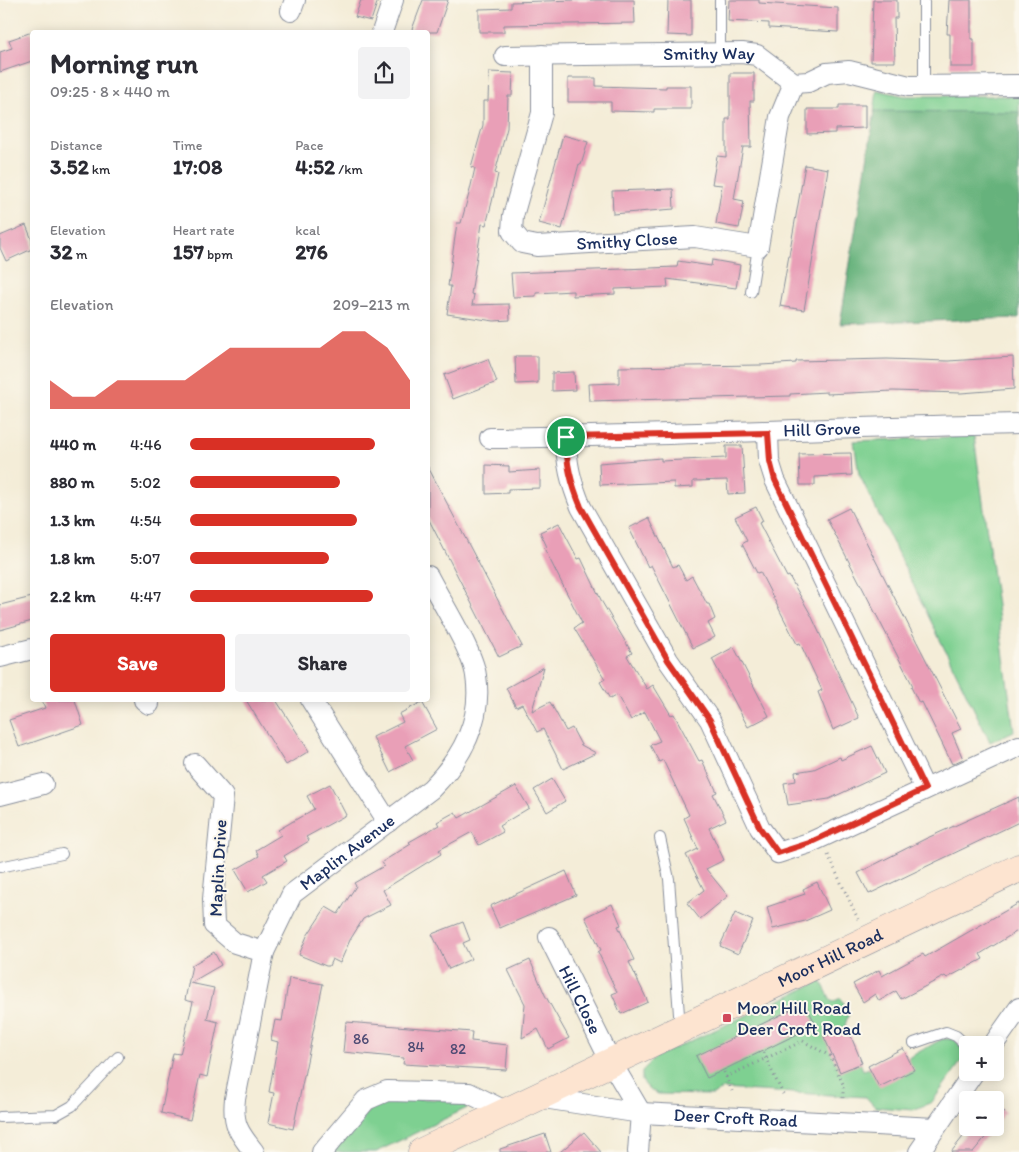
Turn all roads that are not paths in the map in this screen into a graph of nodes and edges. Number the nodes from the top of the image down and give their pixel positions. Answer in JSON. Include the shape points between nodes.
{"nodes":[{"id":1,"x":393,"y":0,"type":"edge"},
{"id":2,"x":720,"y":0,"type":"edge"},
{"id":3,"x":924,"y":0,"type":"edge"},
{"id":4,"x":383,"y":30,"type":"edge"},
{"id":5,"x":720,"y":53,"type":"junction"},
{"id":6,"x":505,"y":56,"type":"dead end"},
{"id":7,"x":542,"y":56,"type":"junction"},
{"id":8,"x":794,"y":83,"type":"junction"},
{"id":9,"x":1019,"y":85,"type":"edge"},
{"id":10,"x":924,"y":86,"type":"junction"},
{"id":11,"x":758,"y":247,"type":"junction"},
{"id":12,"x":751,"y":292,"type":"dead end"},
{"id":13,"x":1019,"y":424,"type":"edge"},
{"id":14,"x":768,"y":433,"type":"junction"},
{"id":15,"x":566,"y":437,"type":"junction"},
{"id":16,"x":490,"y":438,"type":"dead end"},
{"id":17,"x":430,"y":580,"type":"edge"},
{"id":18,"x":30,"y":650,"type":"edge"},
{"id":19,"x":0,"y":657,"type":"edge"},
{"id":20,"x":312,"y":702,"type":"edge"},
{"id":21,"x":1019,"y":746,"type":"edge"},
{"id":22,"x":195,"y":764,"type":"dead end"},
{"id":23,"x":43,"y":784,"type":"dead end"},
{"id":24,"x":925,"y":789,"type":"junction"},
{"id":25,"x":0,"y":795,"type":"edge"},
{"id":26,"x":388,"y":822,"type":"junction"},
{"id":27,"x":660,"y":838,"type":"dead end"},
{"id":28,"x":62,"y":854,"type":"dead end"},
{"id":29,"x":0,"y":867,"type":"edge"},
{"id":30,"x":1019,"y":868,"type":"edge"},
{"id":31,"x":549,"y":937,"type":"dead end"},
{"id":32,"x":264,"y":952,"type":"junction"},
{"id":33,"x":1019,"y":1008,"type":"edge"},
{"id":34,"x":680,"y":1029,"type":"junction"},
{"id":35,"x":999,"y":1036,"type":"edge"},
{"id":36,"x":959,"y":1039,"type":"edge"},
{"id":37,"x":914,"y":1043,"type":"dead end"},
{"id":38,"x":118,"y":1056,"type":"dead end"},
{"id":39,"x":611,"y":1062,"type":"junction"},
{"id":40,"x":968,"y":1081,"type":"edge"},
{"id":41,"x":537,"y":1097,"type":"junction"},
{"id":42,"x":507,"y":1112,"type":"junction"},
{"id":43,"x":641,"y":1113,"type":"junction"},
{"id":44,"x":0,"y":1117,"type":"edge"},
{"id":45,"x":935,"y":1128,"type":"junction"},
{"id":46,"x":254,"y":1152,"type":"edge"},
{"id":47,"x":322,"y":1152,"type":"edge"},
{"id":48,"x":422,"y":1152,"type":"edge"},
{"id":49,"x":638,"y":1152,"type":"edge"},
{"id":50,"x":918,"y":1152,"type":"edge"}],
"edges":[{"from":1,"to":4,"type":"street"},
{"from":2,"to":5,"type":"lane"},
{"from":3,"to":10,"type":"lane"},
{"from":5,"to":7,"type":"street","name":"Smithy Way"},
{"from":5,"to":8,"type":"street","name":"Smithy Way","via":[[757,55]]},
{"from":6,"to":7,"type":"street","name":"Smithy Way"},
{"from":7,"to":11,"type":"street","name":"Smithy Close","via":[[542,113],[513,216],[512,231],[522,243],[537,246],[695,238]]},
{"from":8,"to":10,"type":"street","via":[[808,82],[827,73],[849,72],[909,86]]},
{"from":8,"to":11,"type":"street","via":[[780,117]]},
{"from":9,"to":10,"type":"street"},
{"from":11,"to":12,"type":"lane"},
{"from":13,"to":14,"type":"street","name":"Hill Grove","via":[[838,427]]},
{"from":14,"to":15,"type":"street","name":"Hill Grove"},
{"from":14,"to":24,"type":"street","via":[[775,480]]},
{"from":15,"to":16,"type":"street","name":"Hill Grove"},
{"from":15,"to":24,"type":"street","via":[[566,462],[581,507],[668,660],[710,720],[760,828],[778,853],[820,838]]},
{"from":17,"to":26,"type":"street","name":"Maplin Avenue","via":[[469,653],[476,675],[473,714],[464,747],[450,770]]},
{"from":18,"to":19,"type":"street"},
{"from":20,"to":26,"type":"street"},
{"from":21,"to":24,"type":"street"},
{"from":22,"to":32,"type":"street","name":"Maplin Drive","via":[[223,796],[213,899],[214,925],[235,942]]},
{"from":23,"to":25,"type":"street"},
{"from":26,"to":32,"type":"street","name":"Maplin Avenue","via":[[292,894]]},
{"from":27,"to":34,"type":"lane","via":[[669,879]]},
{"from":28,"to":29,"type":"lane"},
{"from":30,"to":34,"type":"street","name":"Moor Hill Road"},
{"from":31,"to":39,"type":"street","name":"Hill Close"},
{"from":32,"to":46,"type":"street","name":"Maplin Avenue","via":[[233,1116],[236,1128]]},
{"from":33,"to":35,"type":"street"},
{"from":34,"to":39,"type":"street","name":"Moor Hill Road"},
{"from":36,"to":37,"type":"lane","via":[[946,1032]]},
{"from":38,"to":44,"type":"lane","via":[[72,1106],[56,1114]]},
{"from":39,"to":41,"type":"street","name":"Moor Hill Road"},
{"from":39,"to":43,"type":"street","name":"Hill Close"},
{"from":40,"to":45,"type":"street"},
{"from":41,"to":42,"type":"street","name":"Moor Hill Road"},
{"from":41,"to":43,"type":"street","name":"Deer Croft Road"},
{"from":42,"to":47,"type":"street","via":[[469,1093],[387,1090],[366,1100]]},
{"from":42,"to":48,"type":"street","name":"Moor Hill Road"},
{"from":43,"to":45,"type":"street","name":"Deer Croft Road"},
{"from":43,"to":49,"type":"street"},
{"from":45,"to":50,"type":"street"}]}
